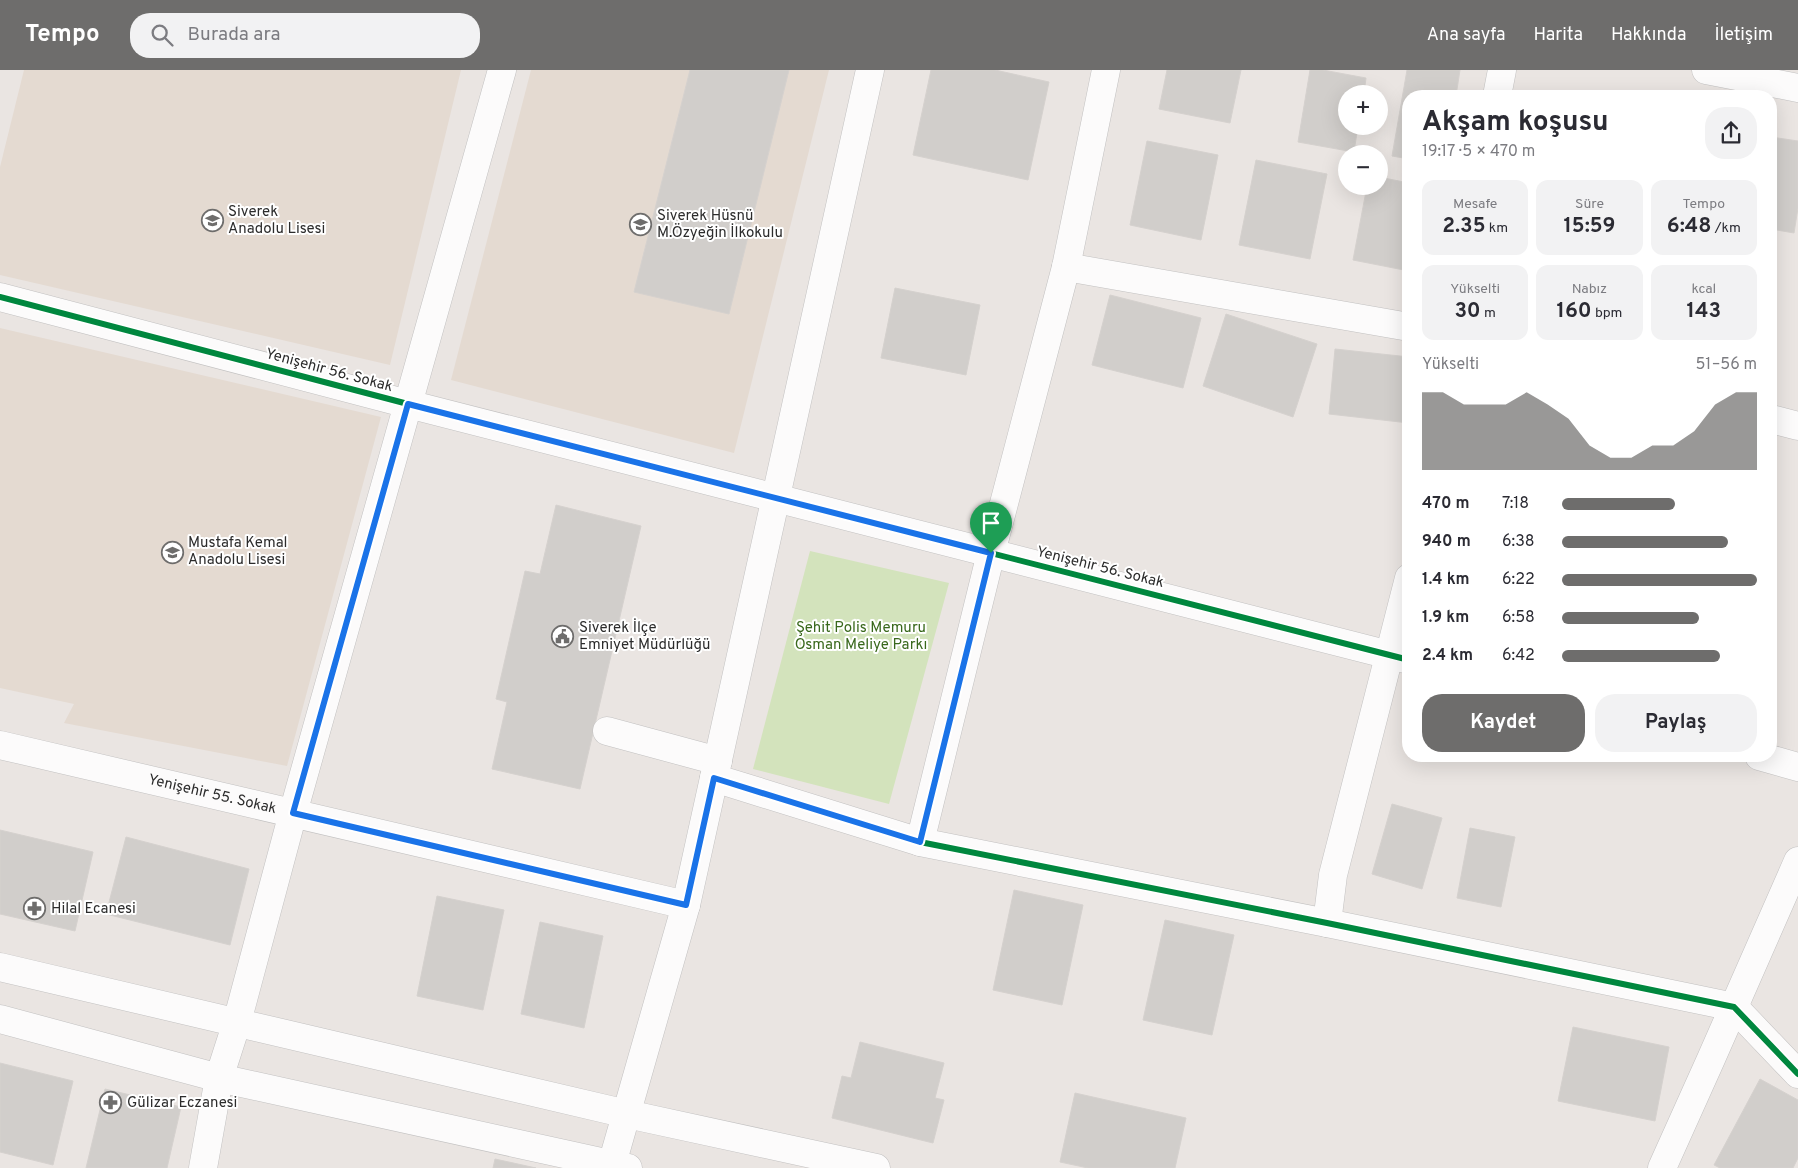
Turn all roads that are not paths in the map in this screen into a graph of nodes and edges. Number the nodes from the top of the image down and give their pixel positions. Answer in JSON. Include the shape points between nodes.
{"nodes":[{"id":1,"x":502,"y":70,"type":"edge"},
{"id":2,"x":870,"y":70,"type":"edge"},
{"id":3,"x":1106,"y":70,"type":"edge"},
{"id":4,"x":1502,"y":70,"type":"edge"},
{"id":5,"x":1706,"y":70,"type":"edge"},
{"id":6,"x":1798,"y":88,"type":"edge"},
{"id":7,"x":1498,"y":90,"type":"edge"},
{"id":8,"x":1066,"y":267,"type":"junction"},
{"id":9,"x":0,"y":297,"type":"edge"},
{"id":10,"x":1402,"y":326,"type":"edge"},
{"id":11,"x":408,"y":404,"type":"junction"},
{"id":12,"x":1777,"y":421,"type":"edge"},
{"id":13,"x":1798,"y":426,"type":"edge"},
{"id":14,"x":775,"y":498,"type":"junction"},
{"id":15,"x":991,"y":553,"type":"junction"},
{"id":16,"x":1402,"y":633,"type":"edge"},
{"id":17,"x":1399,"y":657,"type":"edge"},
{"id":18,"x":607,"y":730,"type":"dead end"},
{"id":19,"x":0,"y":745,"type":"edge"},
{"id":20,"x":1777,"y":761,"type":"edge"},
{"id":21,"x":1798,"y":767,"type":"edge"},
{"id":22,"x":716,"y":769,"type":"junction"},
{"id":23,"x":293,"y":813,"type":"junction"},
{"id":24,"x":920,"y":842,"type":"junction"},
{"id":25,"x":1798,"y":861,"type":"edge"},
{"id":26,"x":686,"y":905,"type":"junction"},
{"id":27,"x":1326,"y":923,"type":"junction"},
{"id":28,"x":0,"y":967,"type":"edge"},
{"id":29,"x":1734,"y":1007,"type":"junction"},
{"id":30,"x":0,"y":1019,"type":"edge"},
{"id":31,"x":237,"y":1022,"type":"junction"},
{"id":32,"x":1798,"y":1074,"type":"edge"},
{"id":33,"x":219,"y":1078,"type":"junction"},
{"id":34,"x":627,"y":1114,"type":"junction"},
{"id":35,"x":620,"y":1166,"type":"edge"},
{"id":36,"x":203,"y":1168,"type":"edge"},
{"id":37,"x":876,"y":1168,"type":"edge"},
{"id":38,"x":1662,"y":1168,"type":"edge"}],
"edges":[{"from":1,"to":11,"type":"street"},
{"from":2,"to":14,"type":"street"},
{"from":3,"to":8,"type":"street"},
{"from":4,"to":7,"type":"street"},
{"from":5,"to":6,"type":"street"},
{"from":8,"to":10,"type":"street"},
{"from":8,"to":15,"type":"street"},
{"from":9,"to":11,"type":"street","name":"Yenişehir 56. Sokak"},
{"from":11,"to":14,"type":"street","name":"Yenişehir 56. Sokak"},
{"from":11,"to":23,"type":"street"},
{"from":12,"to":13,"type":"street"},
{"from":14,"to":15,"type":"street","name":"Yenişehir 56. Sokak"},
{"from":14,"to":22,"type":"street"},
{"from":15,"to":17,"type":"street","name":"Yenişehir 56. Sokak"},
{"from":15,"to":24,"type":"street"},
{"from":16,"to":17,"type":"street"},
{"from":17,"to":27,"type":"street","via":[[1334,875]]},
{"from":18,"to":22,"type":"street"},
{"from":19,"to":23,"type":"street","name":"Yenişehir 55. Sokak"},
{"from":20,"to":21,"type":"street"},
{"from":22,"to":24,"type":"street"},
{"from":22,"to":26,"type":"street"},
{"from":23,"to":26,"type":"street","name":"Yenişehir 55. Sokak"},
{"from":23,"to":31,"type":"street"},
{"from":24,"to":27,"type":"street"},
{"from":25,"to":29,"type":"street"},
{"from":26,"to":34,"type":"street"},
{"from":27,"to":29,"type":"street"},
{"from":28,"to":31,"type":"street"},
{"from":29,"to":32,"type":"street"},
{"from":29,"to":38,"type":"street"},
{"from":30,"to":33,"type":"street"},
{"from":31,"to":33,"type":"street"},
{"from":31,"to":34,"type":"street"},
{"from":33,"to":35,"type":"street"},
{"from":33,"to":36,"type":"street"},
{"from":34,"to":35,"type":"street"},
{"from":34,"to":37,"type":"street"}]}
